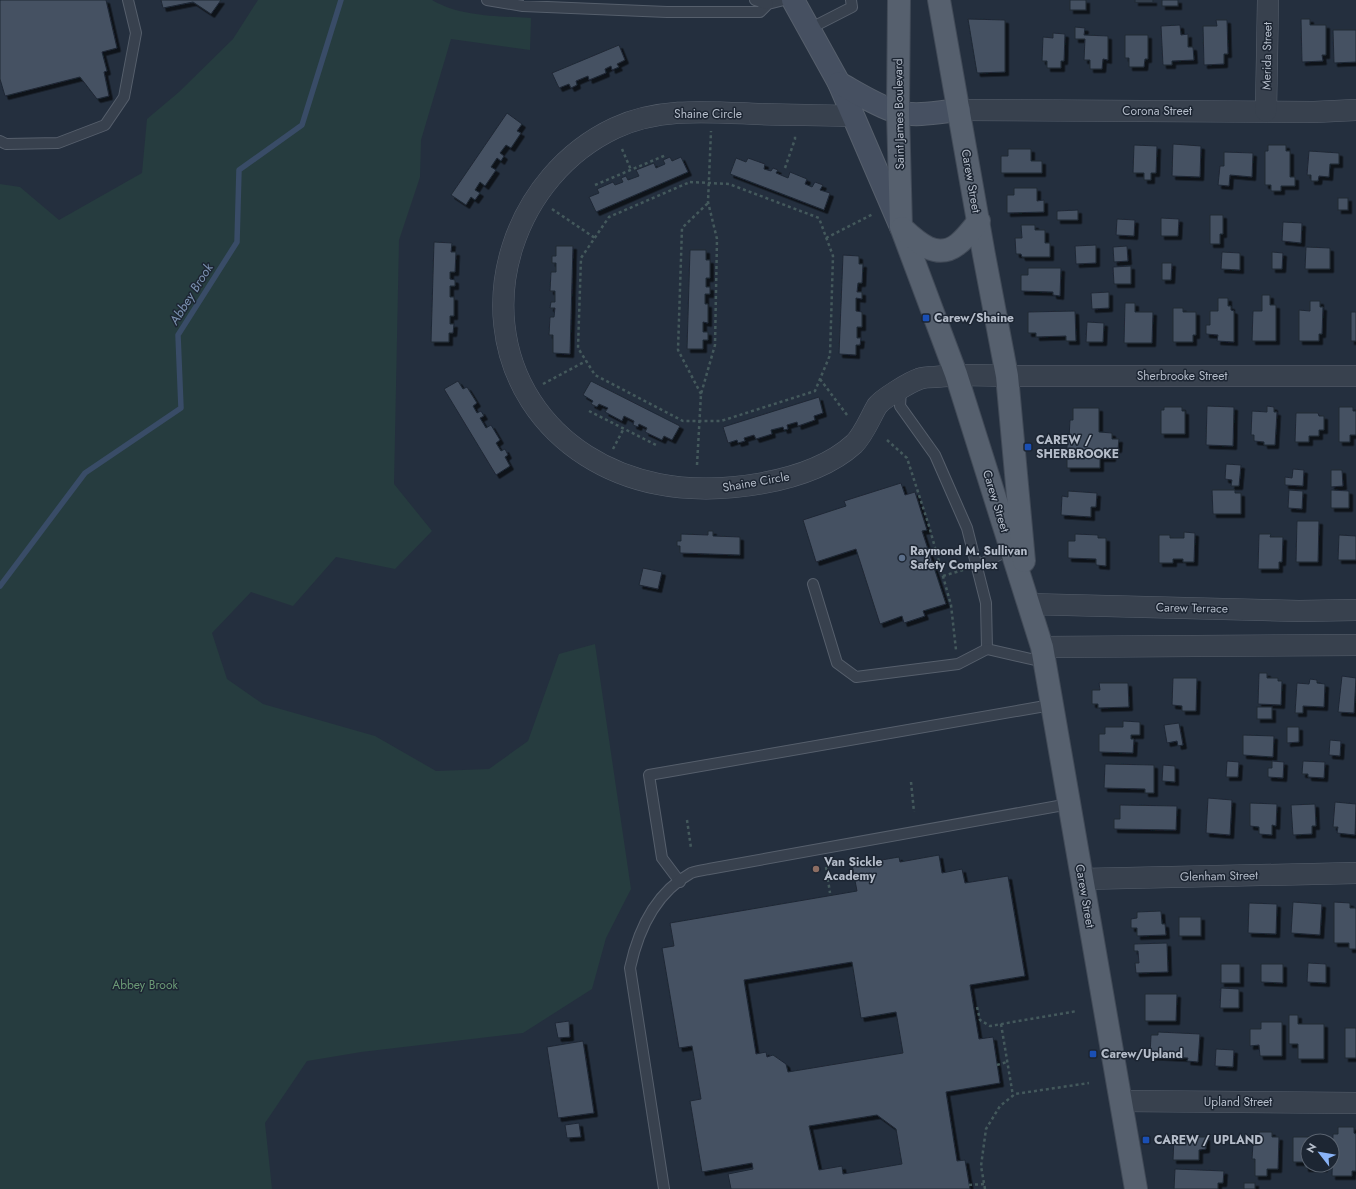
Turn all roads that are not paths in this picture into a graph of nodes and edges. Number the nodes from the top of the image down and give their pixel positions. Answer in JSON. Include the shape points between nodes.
{"nodes":[{"id":1,"x":128,"y":0,"type":"edge"},
{"id":2,"x":487,"y":0,"type":"edge"},
{"id":3,"x":754,"y":0,"type":"edge"},
{"id":4,"x":784,"y":0,"type":"edge"},
{"id":5,"x":793,"y":0,"type":"edge"},
{"id":6,"x":851,"y":0,"type":"edge"},
{"id":7,"x":900,"y":0,"type":"edge"},
{"id":8,"x":940,"y":0,"type":"edge"},
{"id":9,"x":1268,"y":0,"type":"edge"},
{"id":10,"x":602,"y":4,"type":"edge"},
{"id":11,"x":768,"y":4,"type":"junction"},
{"id":12,"x":809,"y":29,"type":"junction"},
{"id":13,"x":839,"y":83,"type":"junction"},
{"id":14,"x":959,"y":110,"type":"junction"},
{"id":15,"x":1356,"y":110,"type":"edge"},
{"id":16,"x":1266,"y":111,"type":"junction"},
{"id":17,"x":898,"y":112,"type":"junction"},
{"id":18,"x":852,"y":116,"type":"junction"},
{"id":19,"x":0,"y":141,"type":"edge"},
{"id":20,"x":978,"y":221,"type":"junction"},
{"id":21,"x":901,"y":227,"type":"junction"},
{"id":22,"x":956,"y":374,"type":"junction"},
{"id":23,"x":1008,"y":376,"type":"junction"},
{"id":24,"x":1356,"y":376,"type":"edge"},
{"id":25,"x":901,"y":390,"type":"junction"},
{"id":26,"x":1011,"y":549,"type":"junction"},
{"id":27,"x":977,"y":566,"type":"junction"},
{"id":28,"x":813,"y":584,"type":"dead end"},
{"id":29,"x":1028,"y":604,"type":"junction"},
{"id":30,"x":1356,"y":610,"type":"edge"},
{"id":31,"x":1356,"y":645,"type":"edge"},
{"id":32,"x":987,"y":648,"type":"junction"},
{"id":33,"x":1043,"y":654,"type":"junction"},
{"id":34,"x":1051,"y":705,"type":"junction"},
{"id":35,"x":1069,"y":804,"type":"junction"},
{"id":36,"x":1356,"y":873,"type":"edge"},
{"id":37,"x":1082,"y":879,"type":"junction"},
{"id":38,"x":680,"y":882,"type":"junction"},
{"id":39,"x":1121,"y":1102,"type":"junction"},
{"id":40,"x":1356,"y":1103,"type":"edge"},
{"id":41,"x":664,"y":1189,"type":"edge"},
{"id":42,"x":1136,"y":1189,"type":"edge"}],
"edges":[{"from":1,"to":19,"type":"lane","via":[[136,33],[124,97],[104,125],[58,143],[6,144]]},
{"from":2,"to":10,"type":"lane","via":[[523,6]]},
{"from":3,"to":11,"type":"lane"},
{"from":4,"to":11,"type":"lane"},
{"from":5,"to":12,"type":"main road","name":"Carew Street"},
{"from":6,"to":12,"type":"lane","via":[[852,7]]},
{"from":7,"to":17,"type":"main road","name":"Saint James Boulevard"},
{"from":8,"to":14,"type":"main road"},
{"from":9,"to":16,"type":"street","name":"Merida Street"},
{"from":10,"to":11,"type":"lane","via":[[667,12],[760,12]]},
{"from":12,"to":13,"type":"main road","name":"Carew Street"},
{"from":13,"to":17,"type":"main road","via":[[869,100]]},
{"from":13,"to":18,"type":"main road","name":"Carew Street"},
{"from":14,"to":16,"type":"street","name":"Corona Street"},
{"from":14,"to":17,"type":"main road","via":[[930,113]]},
{"from":14,"to":20,"type":"main road","name":"Carew Street"},
{"from":15,"to":16,"type":"street","name":"Corona Street"},
{"from":17,"to":21,"type":"main road","name":"Saint James Boulevard"},
{"from":18,"to":21,"type":"main road","name":"Carew Street"},
{"from":18,"to":25,"type":"street","name":"Shaine Circle","via":[[680,112],[640,119],[595,138],[556,170],[526,213],[515,239],[508,266],[504,312],[510,349],[522,384],[543,418],[573,447],[592,460],[635,479],[687,488],[735,487],[797,475],[829,462],[856,442],[880,403]]},
{"from":20,"to":21,"type":"main road","via":[[957,245],[938,252],[922,246]]},
{"from":20,"to":23,"type":"main road","name":"Carew Street"},
{"from":21,"to":22,"type":"main road","name":"Carew Street"},
{"from":22,"to":23,"type":"street"},
{"from":22,"to":25,"type":"street","name":"Shaine Circle","via":[[919,378]]},
{"from":22,"to":26,"type":"main road","name":"Carew Street"},
{"from":23,"to":24,"type":"street","name":"Sherbrooke Street"},
{"from":23,"to":29,"type":"main road","name":"Carew Street"},
{"from":25,"to":27,"type":"lane","via":[[900,406],[935,455],[967,528]]},
{"from":26,"to":27,"type":"lane"},
{"from":26,"to":29,"type":"main road","name":"Carew Street"},
{"from":27,"to":32,"type":"lane","via":[[986,603]]},
{"from":28,"to":32,"type":"lane","via":[[837,663],[856,676],[958,664]]},
{"from":29,"to":30,"type":"street","name":"Carew Terrace","via":[[1299,611]]},
{"from":29,"to":33,"type":"main road","name":"Carew Street"},
{"from":31,"to":33,"type":"street"},
{"from":32,"to":33,"type":"lane"},
{"from":33,"to":34,"type":"main road","name":"Carew Street"},
{"from":34,"to":35,"type":"main road","name":"Carew Street"},
{"from":34,"to":38,"type":"lane","via":[[649,775],[662,858]]},
{"from":35,"to":37,"type":"main road","name":"Carew Street"},
{"from":35,"to":38,"type":"lane","via":[[709,869],[691,873]]},
{"from":36,"to":37,"type":"street","name":"Glenham Street"},
{"from":37,"to":39,"type":"main road","name":"Carew Street"},
{"from":38,"to":41,"type":"lane","via":[[665,893],[647,916],[634,947],[630,968]]},
{"from":39,"to":40,"type":"street","name":"Upland Street"},
{"from":39,"to":42,"type":"main road","name":"Carew Street"}]}
